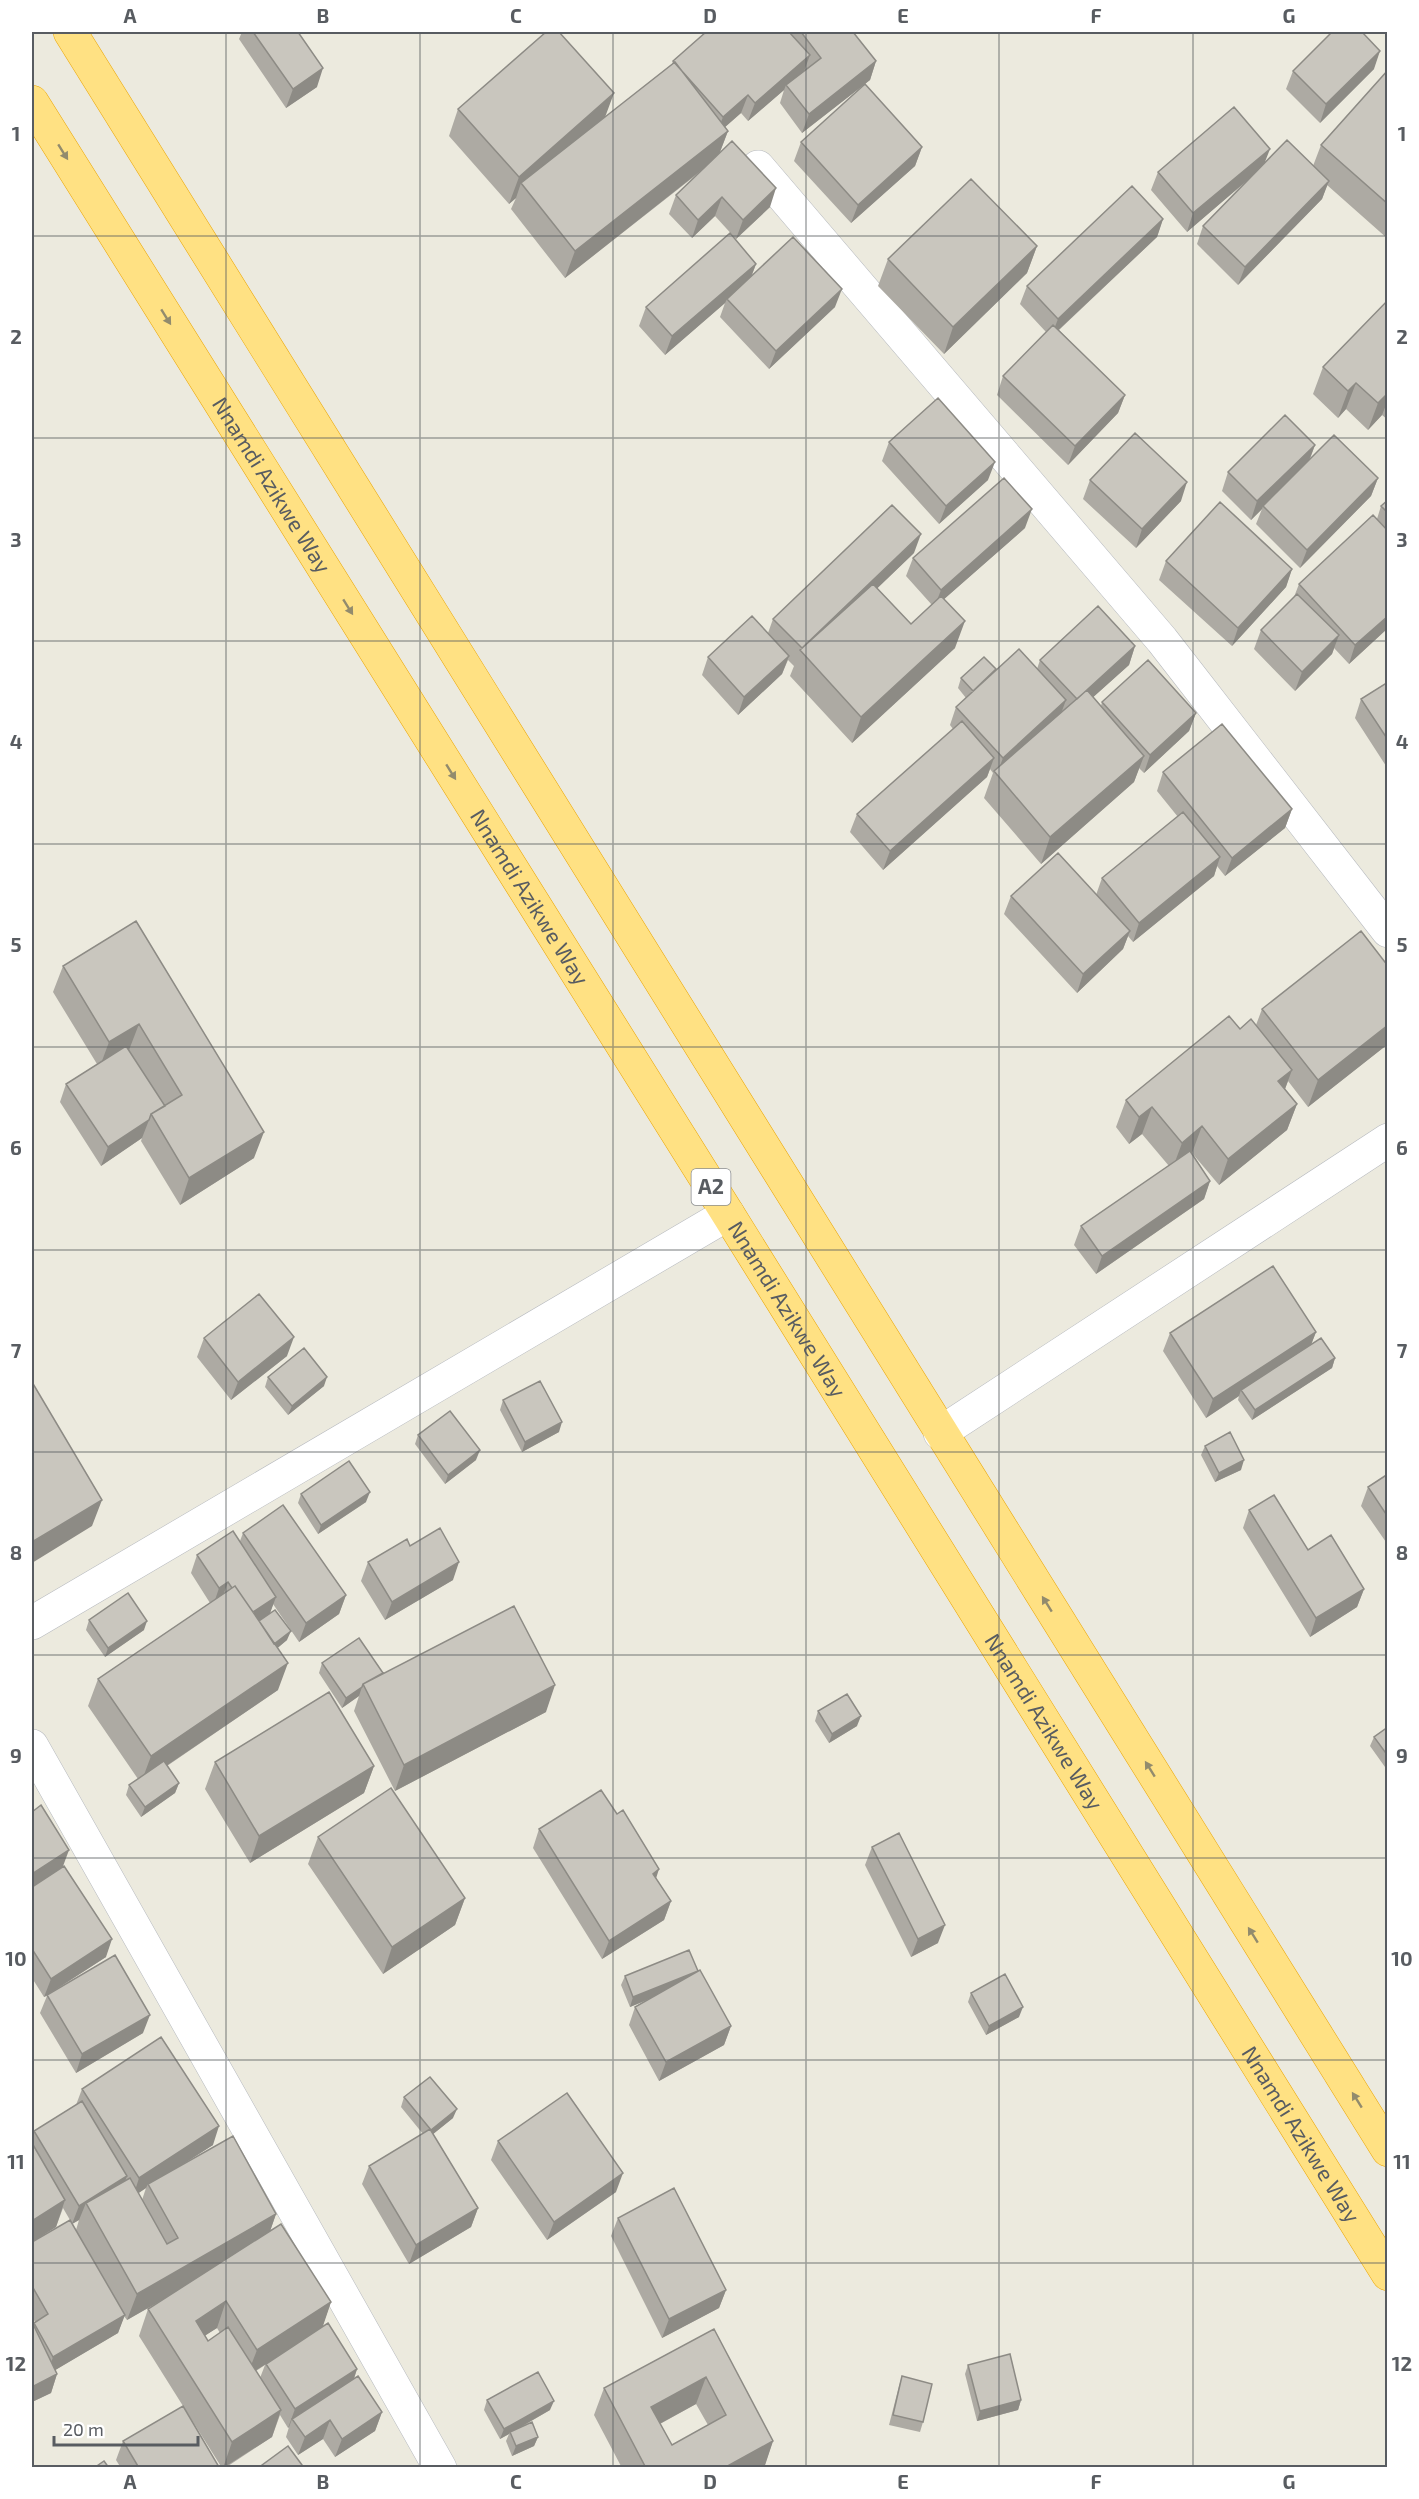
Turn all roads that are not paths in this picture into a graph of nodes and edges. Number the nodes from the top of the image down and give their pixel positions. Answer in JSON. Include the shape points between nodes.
{"nodes":[{"id":1,"x":70,"y":32,"type":"edge"},
{"id":2,"x":32,"y":102,"type":"edge"},
{"id":3,"x":758,"y":167,"type":"edge"},
{"id":4,"x":1388,"y":931,"type":"edge"},
{"id":5,"x":1388,"y":1140,"type":"edge"},
{"id":6,"x":728,"y":1214,"type":"junction"},
{"id":7,"x":940,"y":1432,"type":"junction"},
{"id":8,"x":32,"y":1623,"type":"edge"},
{"id":9,"x":32,"y":1746,"type":"edge"},
{"id":10,"x":1388,"y":2150,"type":"edge"},
{"id":11,"x":1388,"y":2274,"type":"edge"},
{"id":12,"x":440,"y":2468,"type":"edge"}],
"edges":[{"from":1,"to":7,"type":"highway"},
{"from":2,"to":6,"type":"highway","name":"Nnamdi Azikwe Way","number":"A2","one_way":true},
{"from":3,"to":4,"type":"street","via":[[1162,640]]},
{"from":5,"to":7,"type":"street"},
{"from":6,"to":8,"type":"street"},
{"from":6,"to":11,"type":"highway","name":"Nnamdi Azikwe Way","number":"A2"},
{"from":10,"to":7,"type":"highway","one_way":true},
{"from":9,"to":12,"type":"street"}]}
